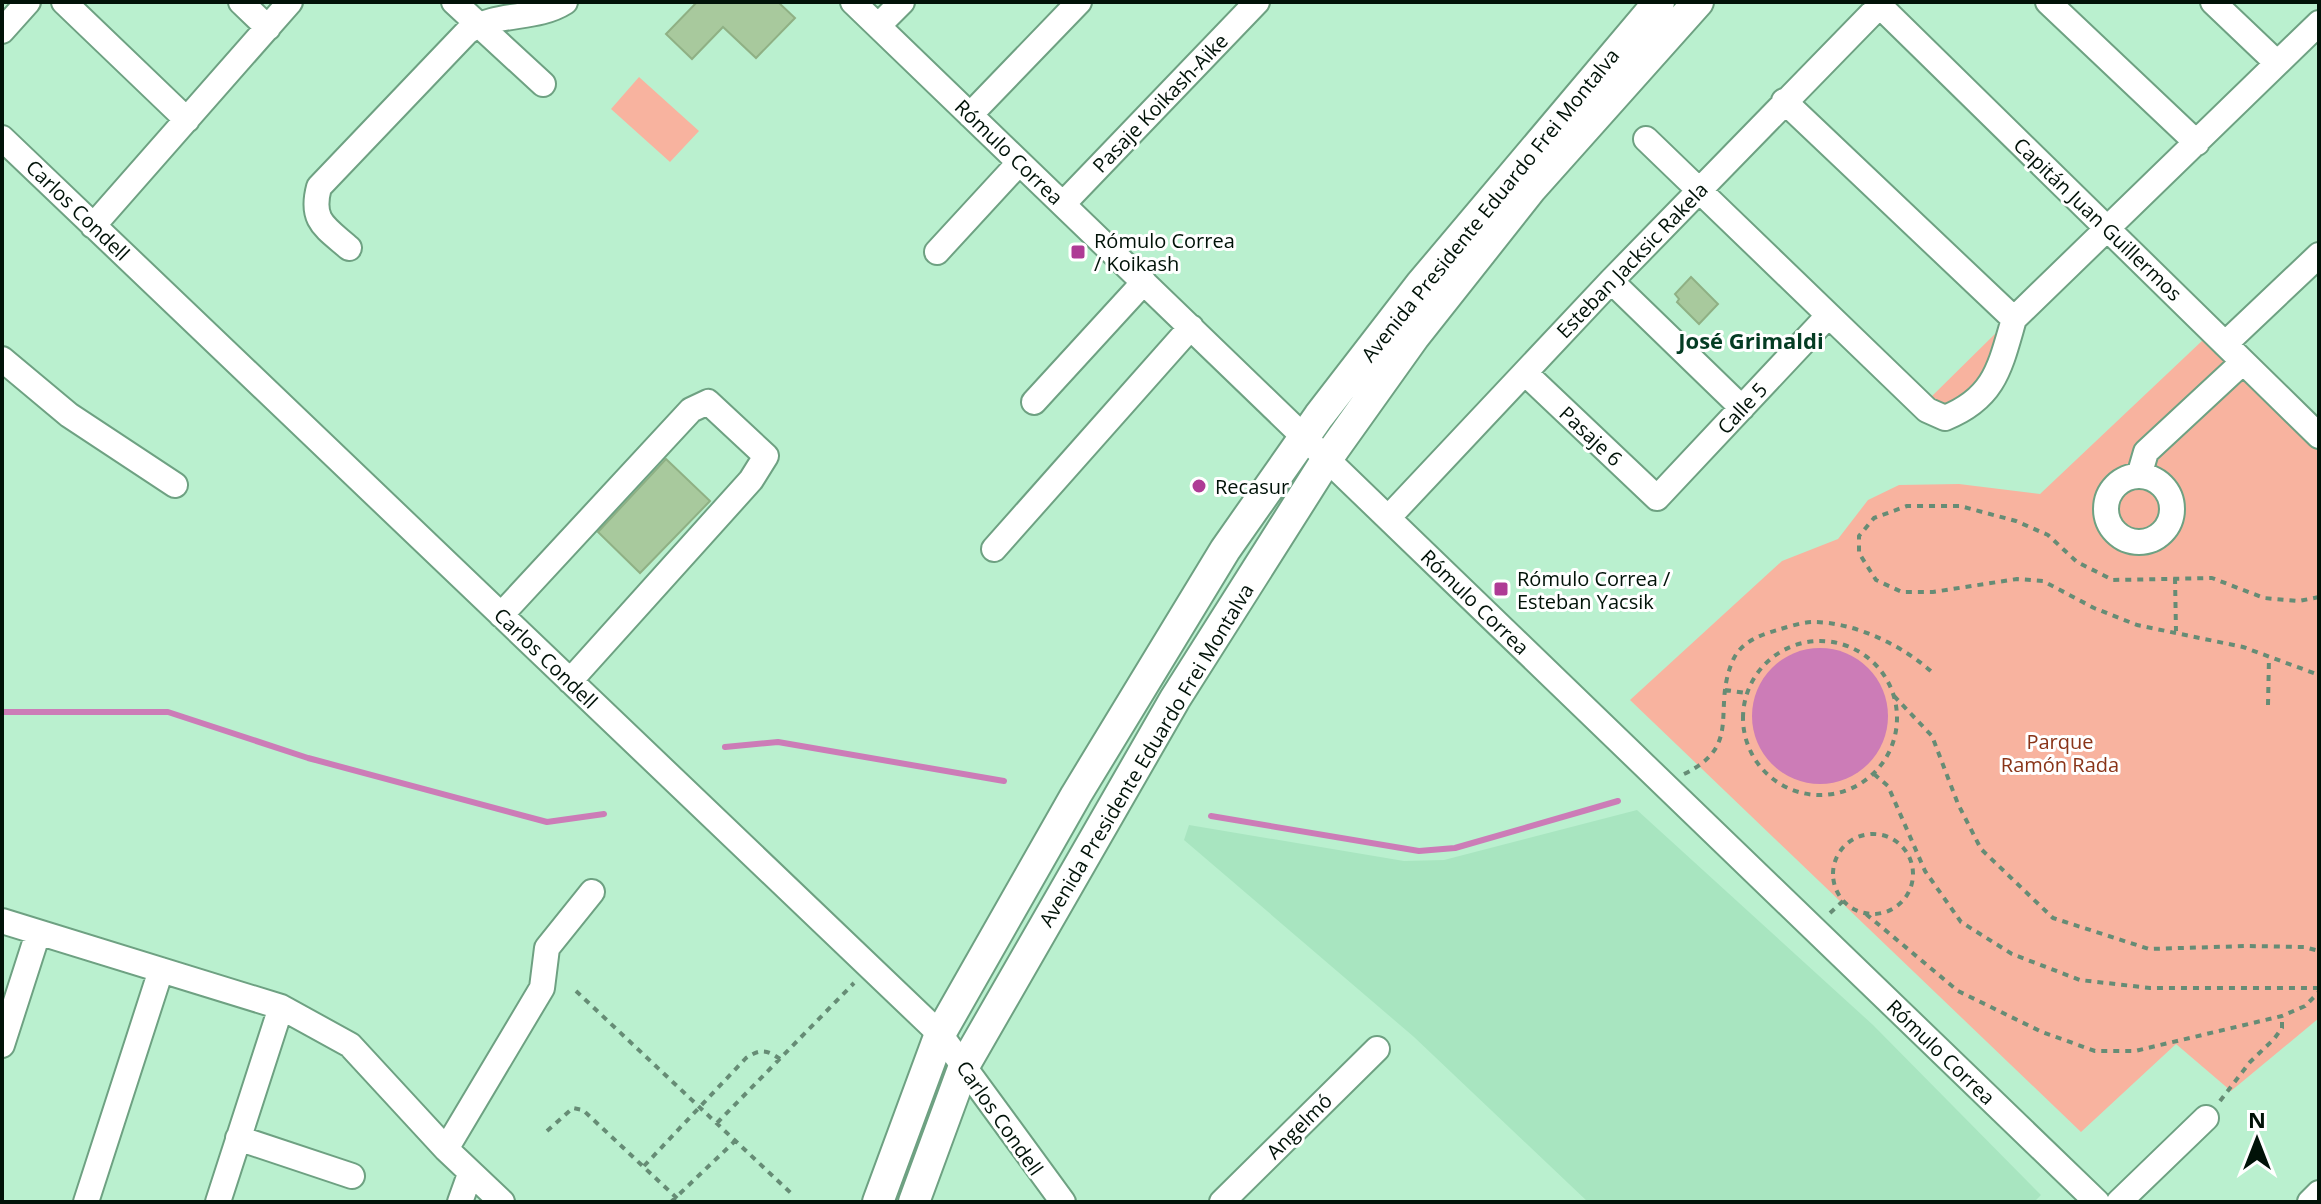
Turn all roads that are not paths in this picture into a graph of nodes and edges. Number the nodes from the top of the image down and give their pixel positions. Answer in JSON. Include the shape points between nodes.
{"nodes":[{"id":1,"x":28,"y":2,"type":"edge"},
{"id":2,"x":64,"y":2,"type":"edge"},
{"id":3,"x":241,"y":2,"type":"edge"},
{"id":4,"x":290,"y":2,"type":"edge"},
{"id":5,"x":454,"y":2,"type":"edge"},
{"id":6,"x":565,"y":2,"type":"edge"},
{"id":7,"x":853,"y":2,"type":"edge"},
{"id":8,"x":902,"y":2,"type":"edge"},
{"id":9,"x":1079,"y":2,"type":"edge"},
{"id":10,"x":1257,"y":2,"type":"edge"},
{"id":11,"x":1659,"y":2,"type":"edge"},
{"id":12,"x":1698,"y":2,"type":"edge"},
{"id":13,"x":2048,"y":2,"type":"edge"},
{"id":14,"x":2213,"y":2,"type":"edge"},
{"id":15,"x":1879,"y":3,"type":"edge"},
{"id":16,"x":2319,"y":23,"type":"edge"},
{"id":17,"x":479,"y":24,"type":"junction"},
{"id":18,"x":878,"y":26,"type":"junction"},
{"id":19,"x":268,"y":28,"type":"junction"},
{"id":20,"x":2,"y":31,"type":"edge"},
{"id":21,"x":2277,"y":63,"type":"junction"},
{"id":22,"x":543,"y":84,"type":"dead end"},
{"id":23,"x":1784,"y":101,"type":"junction"},
{"id":24,"x":970,"y":115,"type":"junction"},
{"id":25,"x":187,"y":120,"type":"junction"},
{"id":26,"x":2,"y":138,"type":"edge"},
{"id":27,"x":1646,"y":139,"type":"dead end"},
{"id":28,"x":2197,"y":143,"type":"junction"},
{"id":29,"x":1019,"y":163,"type":"junction"},
{"id":30,"x":1699,"y":191,"type":"junction"},
{"id":31,"x":1063,"y":204,"type":"junction"},
{"id":32,"x":93,"y":226,"type":"junction"},
{"id":33,"x":2109,"y":230,"type":"junction"},
{"id":34,"x":349,"y":248,"type":"dead end"},
{"id":35,"x":937,"y":252,"type":"dead end"},
{"id":36,"x":2319,"y":255,"type":"edge"},
{"id":37,"x":1611,"y":281,"type":"junction"},
{"id":38,"x":1144,"y":282,"type":"junction"},
{"id":39,"x":1827,"y":317,"type":"junction"},
{"id":40,"x":2014,"y":319,"type":"junction"},
{"id":41,"x":1191,"y":327,"type":"junction"},
{"id":42,"x":2225,"y":344,"type":"junction"},
{"id":43,"x":2,"y":359,"type":"edge"},
{"id":44,"x":2243,"y":362,"type":"junction"},
{"id":45,"x":1525,"y":373,"type":"junction"},
{"id":46,"x":1034,"y":402,"type":"dead end"},
{"id":47,"x":1742,"y":408,"type":"junction"},
{"id":48,"x":2319,"y":436,"type":"edge"},
{"id":49,"x":1304,"y":437,"type":"junction"},
{"id":50,"x":1327,"y":459,"type":"junction"},
{"id":51,"x":2139,"y":476,"type":"dead end"},
{"id":52,"x":175,"y":485,"type":"dead end"},
{"id":53,"x":1657,"y":498,"type":"joint"},
{"id":54,"x":1388,"y":518,"type":"junction"},
{"id":55,"x":994,"y":549,"type":"dead end"},
{"id":56,"x":501,"y":615,"type":"junction"},
{"id":57,"x":570,"y":681,"type":"junction"},
{"id":58,"x":592,"y":892,"type":"dead end"},
{"id":59,"x":2,"y":921,"type":"edge"},
{"id":60,"x":38,"y":933,"type":"junction"},
{"id":61,"x":161,"y":970,"type":"junction"},
{"id":62,"x":281,"y":1007,"type":"junction"},
{"id":63,"x":940,"y":1034,"type":"junction"},
{"id":64,"x":2,"y":1045,"type":"edge"},
{"id":65,"x":1377,"y":1049,"type":"dead end"},
{"id":66,"x":964,"y":1066,"type":"junction"},
{"id":67,"x":2206,"y":1118,"type":"road end"},
{"id":68,"x":238,"y":1138,"type":"junction"},
{"id":69,"x":446,"y":1149,"type":"junction"},
{"id":70,"x":470,"y":1174,"type":"junction"},
{"id":71,"x":352,"y":1176,"type":"dead end"},
{"id":72,"x":2319,"y":1193,"type":"edge"},
{"id":73,"x":86,"y":1202,"type":"edge"},
{"id":74,"x":218,"y":1202,"type":"edge"},
{"id":75,"x":460,"y":1202,"type":"edge"},
{"id":76,"x":502,"y":1202,"type":"edge"},
{"id":77,"x":878,"y":1202,"type":"edge"},
{"id":78,"x":914,"y":1202,"type":"edge"},
{"id":79,"x":1063,"y":1202,"type":"edge"},
{"id":80,"x":1222,"y":1202,"type":"edge"},
{"id":81,"x":2097,"y":1202,"type":"edge"},
{"id":82,"x":2119,"y":1202,"type":"edge"},
{"id":83,"x":2310,"y":1202,"type":"edge"}],
"edges":[{"from":1,"to":20,"type":"street"},
{"from":2,"to":25,"type":"street"},
{"from":3,"to":19,"type":"street"},
{"from":4,"to":19,"type":"street"},
{"from":5,"to":17,"type":"street"},
{"from":6,"to":17,"type":"street"},
{"from":7,"to":18,"type":"street","name":"Rómulo Correa"},
{"from":8,"to":18,"type":"street"},
{"from":9,"to":24,"type":"street"},
{"from":10,"to":31,"type":"street","name":"Pasaje Koikash-Aike"},
{"from":11,"to":49,"type":"main road","name":"Avenida Presidente Eduardo Frei Montalva","via":[[1503,183]]},
{"from":12,"to":50,"type":"main road","name":"Avenida Presidente Eduardo Frei Montalva","via":[[1521,201]]},
{"from":13,"to":28,"type":"street"},
{"from":14,"to":21,"type":"street"},
{"from":15,"to":23,"type":"street","name":"Esteban Jacksic Rakela"},
{"from":15,"to":33,"type":"street","name":"Capitán Juan Guillermos"},
{"from":16,"to":21,"type":"street"},
{"from":17,"to":22,"type":"street"},
{"from":17,"to":34,"type":"street","via":[[319,187],[314,206],[322,225]]},
{"from":18,"to":24,"type":"street","name":"Rómulo Correa"},
{"from":19,"to":25,"type":"street"},
{"from":21,"to":28,"type":"street"},
{"from":23,"to":30,"type":"street","name":"Esteban Jacksic Rakela"},
{"from":23,"to":40,"type":"street"},
{"from":24,"to":29,"type":"street","name":"Rómulo Correa"},
{"from":25,"to":32,"type":"street"},
{"from":26,"to":32,"type":"street","name":"Carlos Condell"},
{"from":27,"to":30,"type":"street"},
{"from":28,"to":33,"type":"street"},
{"from":29,"to":31,"type":"street","name":"Rómulo Correa"},
{"from":29,"to":35,"type":"street"},
{"from":30,"to":37,"type":"street","name":"Esteban Jacksic Rakela"},
{"from":30,"to":39,"type":"street"},
{"from":31,"to":38,"type":"street","name":"Rómulo Correa"},
{"from":32,"to":56,"type":"street","name":"Carlos Condell"},
{"from":33,"to":40,"type":"street"},
{"from":33,"to":42,"type":"street","name":"Capitán Juan Guillermos"},
{"from":36,"to":42,"type":"street"},
{"from":37,"to":45,"type":"street","name":"Esteban Jacksic Rakela"},
{"from":37,"to":47,"type":"street"},
{"from":38,"to":41,"type":"street","name":"Rómulo Correa"},
{"from":38,"to":46,"type":"street"},
{"from":39,"to":40,"type":"street","via":[[1927,410],[1945,418],[1968,409],[1996,379]]},
{"from":39,"to":47,"type":"street","name":"Calle 5"},
{"from":41,"to":49,"type":"street","name":"Rómulo Correa"},
{"from":41,"to":55,"type":"street"},
{"from":42,"to":44,"type":"street","name":"Capitán Juan Guillermos"},
{"from":43,"to":52,"type":"street","via":[[69,415]]},
{"from":44,"to":48,"type":"street","name":"Capitán Juan Guillermos"},
{"from":44,"to":51,"type":"street","via":[[2146,452]]},
{"from":45,"to":53,"type":"street","name":"Pasaje 6"},
{"from":45,"to":54,"type":"street","name":"Esteban Jacksic Rakela"},
{"from":47,"to":53,"type":"street","name":"Calle 5"},
{"from":49,"to":50,"type":"street","name":"Rómulo Correa"},
{"from":49,"to":63,"type":"main road","name":"Avenida Presidente Eduardo Frei Montalva","via":[[1225,550],[1125,713]]},
{"from":50,"to":54,"type":"street","name":"Rómulo Correa"},
{"from":50,"to":66,"type":"main road","name":"Avenida Presidente Eduardo Frei Montalva","via":[[1175,699]]},
{"from":54,"to":81,"type":"street","name":"Rómulo Correa"},
{"from":56,"to":57,"type":"street","name":"Carlos Condell"},
{"from":56,"to":57,"type":"street","via":[[691,410],[708,402],[766,456],[751,480]]},
{"from":57,"to":63,"type":"street","name":"Carlos Condell"},
{"from":58,"to":69,"type":"street","via":[[547,948],[542,988]]},
{"from":59,"to":60,"type":"street"},
{"from":60,"to":61,"type":"street"},
{"from":60,"to":64,"type":"street"},
{"from":61,"to":62,"type":"street"},
{"from":61,"to":73,"type":"street"},
{"from":62,"to":68,"type":"street"},
{"from":62,"to":69,"type":"street","via":[[350,1045]]},
{"from":63,"to":66,"type":"street","name":"Carlos Condell"},
{"from":63,"to":77,"type":"main road","name":"Avenida Presidente Eduardo Frei Montalva"},
{"from":65,"to":80,"type":"street","name":"Angelmó"},
{"from":66,"to":78,"type":"main road","name":"Avenida Presidente Eduardo Frei Montalva"},
{"from":66,"to":79,"type":"street","name":"Carlos Condell"},
{"from":67,"to":82,"type":"street"},
{"from":68,"to":71,"type":"street"},
{"from":68,"to":74,"type":"street"},
{"from":69,"to":70,"type":"street"},
{"from":70,"to":75,"type":"street"},
{"from":70,"to":76,"type":"street"},
{"from":72,"to":83,"type":"street"}]}
